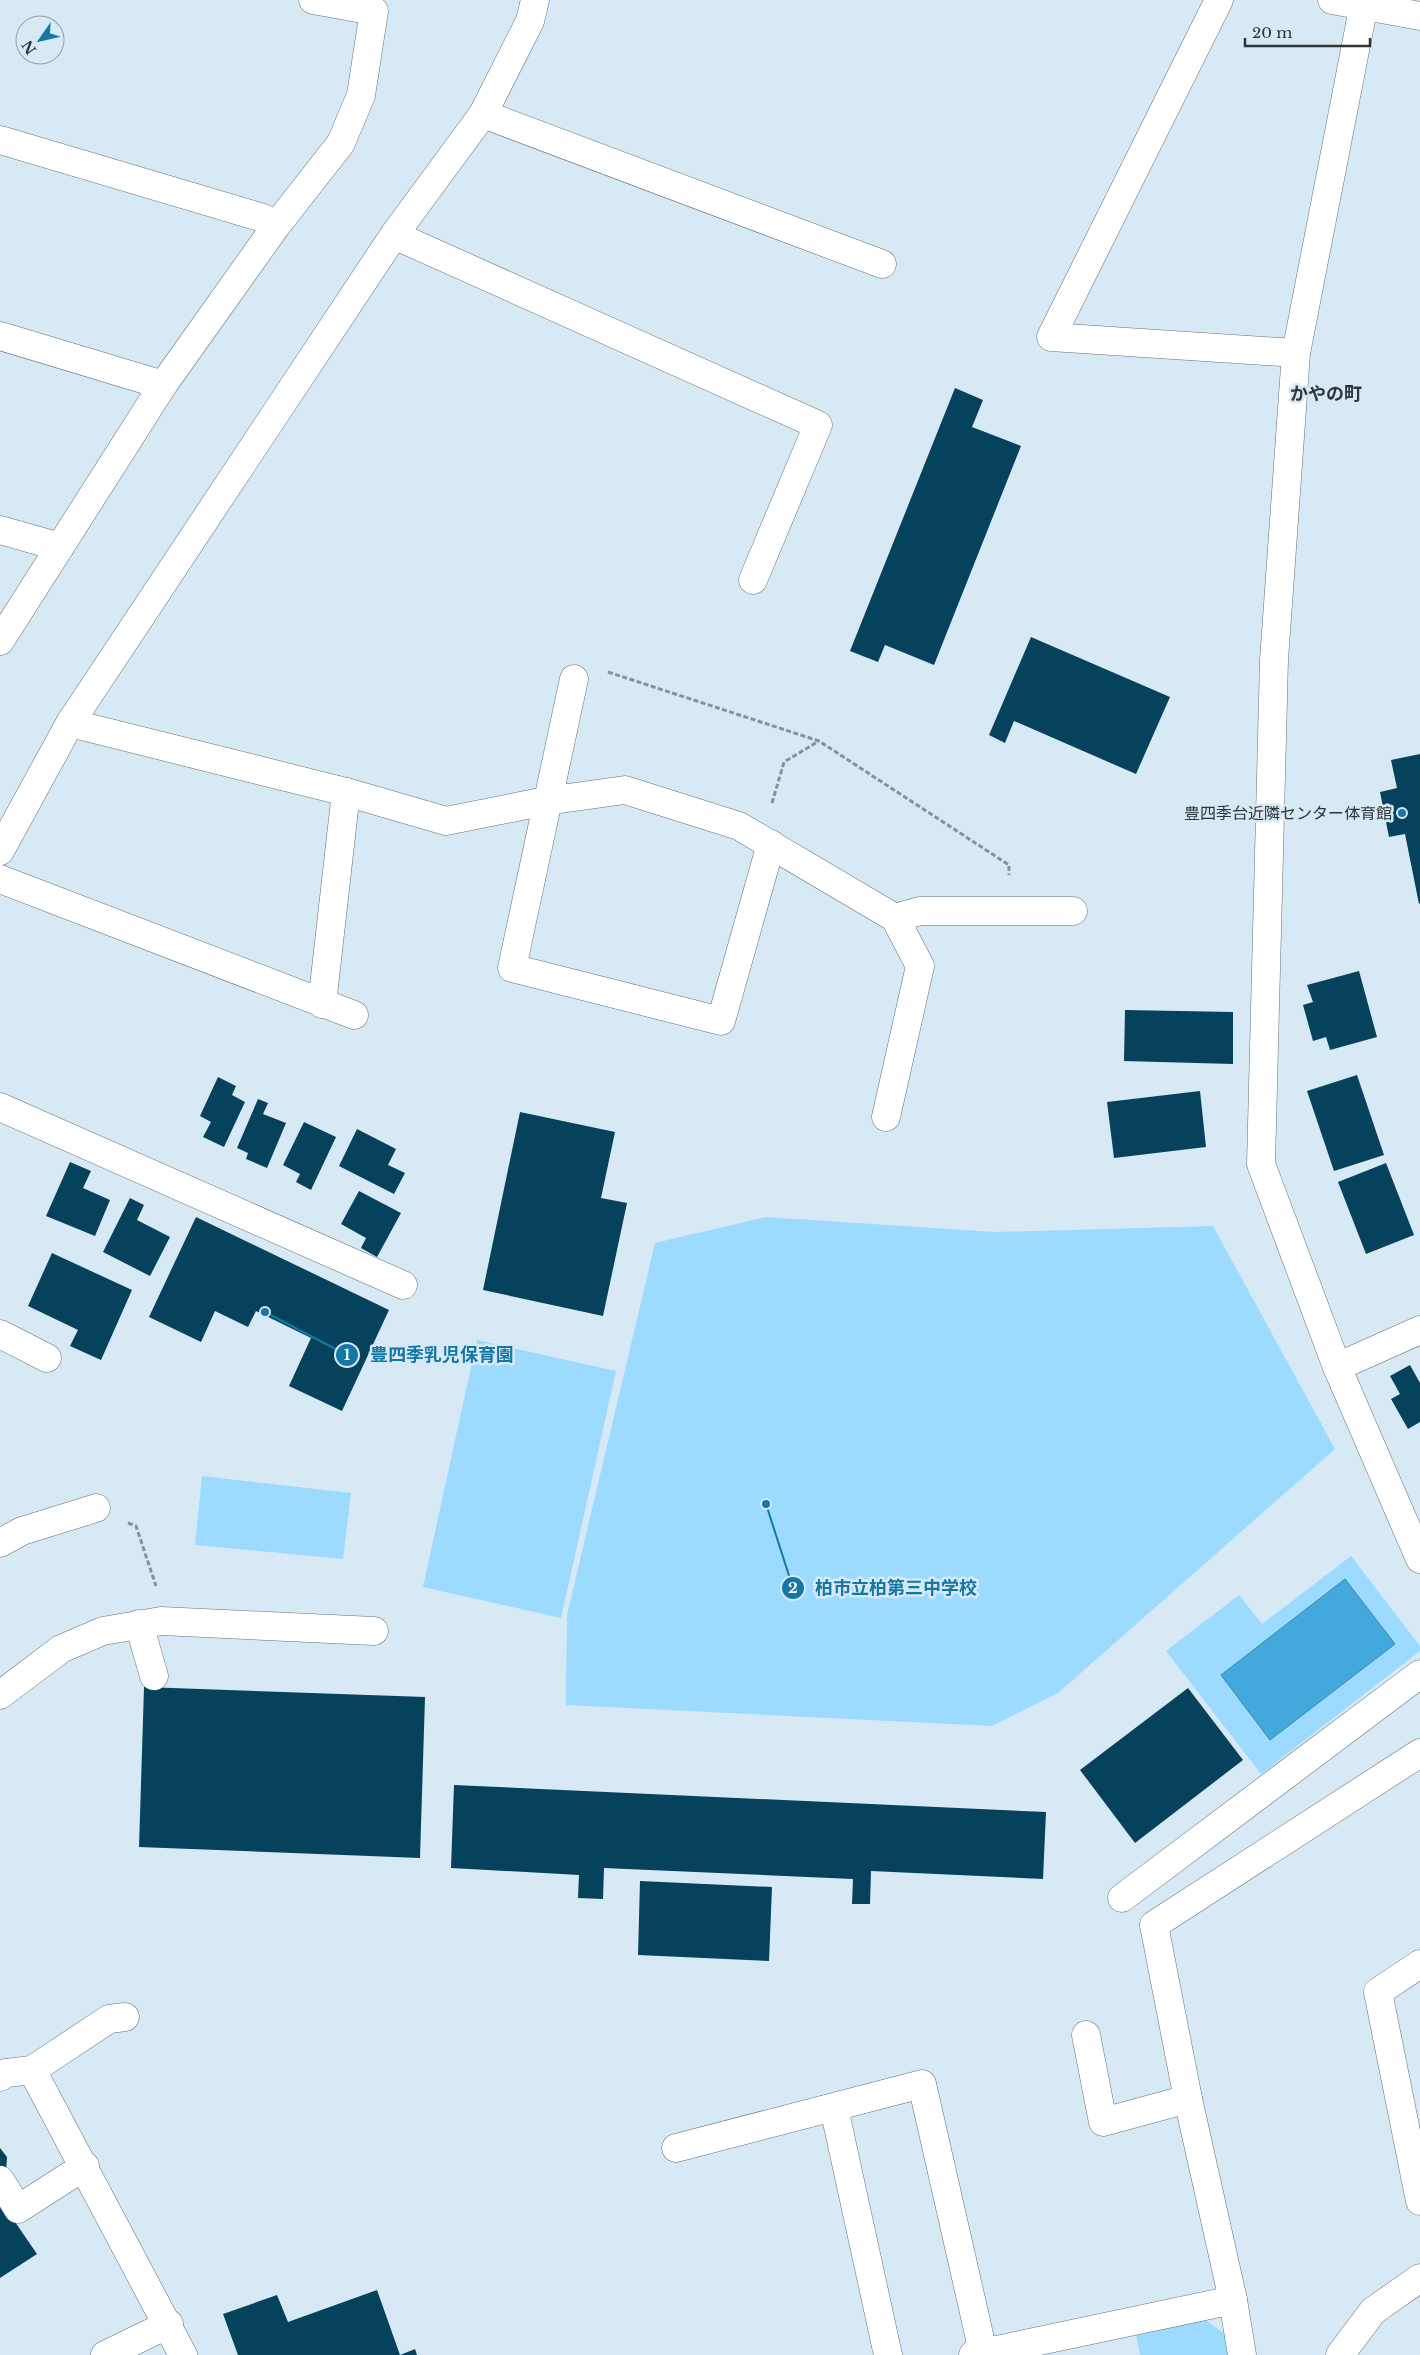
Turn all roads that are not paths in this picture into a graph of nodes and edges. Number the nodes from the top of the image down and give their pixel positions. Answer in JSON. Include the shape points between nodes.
{"nodes":[{"id":1,"x":313,"y":0,"type":"edge"},
{"id":2,"x":535,"y":0,"type":"edge"},
{"id":3,"x":1219,"y":0,"type":"edge"},
{"id":4,"x":1332,"y":0,"type":"edge"},
{"id":5,"x":1364,"y":4,"type":"junction"},
{"id":6,"x":1420,"y":16,"type":"edge"},
{"id":7,"x":483,"y":114,"type":"junction"},
{"id":8,"x":0,"y":140,"type":"edge"},
{"id":9,"x":276,"y":226,"type":"junction"},
{"id":10,"x":394,"y":235,"type":"junction"},
{"id":11,"x":882,"y":264,"type":"dead end"},
{"id":12,"x":0,"y":336,"type":"edge"},
{"id":13,"x":1296,"y":353,"type":"junction"},
{"id":14,"x":162,"y":385,"type":"junction"},
{"id":15,"x":0,"y":530,"type":"edge"},
{"id":16,"x":60,"y":547,"type":"junction"},
{"id":17,"x":753,"y":580,"type":"dead end"},
{"id":18,"x":0,"y":641,"type":"edge"},
{"id":19,"x":574,"y":679,"type":"road end"},
{"id":20,"x":70,"y":723,"type":"junction"},
{"id":21,"x":346,"y":792,"type":"junction"},
{"id":22,"x":546,"y":801,"type":"junction"},
{"id":23,"x":766,"y":842,"type":"junction"},
{"id":24,"x":0,"y":851,"type":"edge"},
{"id":25,"x":0,"y":880,"type":"edge"},
{"id":26,"x":1073,"y":911,"type":"dead end"},
{"id":27,"x":895,"y":918,"type":"junction"},
{"id":28,"x":322,"y":1004,"type":"junction"},
{"id":29,"x":354,"y":1015,"type":"dead end"},
{"id":30,"x":0,"y":1107,"type":"edge"},
{"id":31,"x":886,"y":1117,"type":"dead end"},
{"id":32,"x":403,"y":1285,"type":"dead end"},
{"id":33,"x":1420,"y":1330,"type":"edge"},
{"id":34,"x":0,"y":1334,"type":"edge"},
{"id":35,"x":47,"y":1358,"type":"dead end"},
{"id":36,"x":1337,"y":1367,"type":"junction"},
{"id":37,"x":96,"y":1508,"type":"road end"},
{"id":38,"x":0,"y":1543,"type":"edge"},
{"id":39,"x":1420,"y":1559,"type":"edge"},
{"id":40,"x":139,"y":1624,"type":"junction"},
{"id":41,"x":374,"y":1631,"type":"dead end"},
{"id":42,"x":1420,"y":1674,"type":"edge"},
{"id":43,"x":154,"y":1676,"type":"dead end"},
{"id":44,"x":0,"y":1695,"type":"edge"},
{"id":45,"x":1420,"y":1753,"type":"edge"},
{"id":46,"x":1122,"y":1898,"type":"dead end"},
{"id":47,"x":1420,"y":1964,"type":"edge"},
{"id":48,"x":125,"y":2018,"type":"dead end"},
{"id":49,"x":1086,"y":2034,"type":"dead end"},
{"id":50,"x":32,"y":2070,"type":"junction"},
{"id":51,"x":0,"y":2077,"type":"edge"},
{"id":52,"x":1188,"y":2099,"type":"junction"},
{"id":53,"x":834,"y":2108,"type":"junction"},
{"id":54,"x":676,"y":2148,"type":"dead end"},
{"id":55,"x":85,"y":2166,"type":"junction"},
{"id":56,"x":0,"y":2180,"type":"edge"},
{"id":57,"x":1420,"y":2201,"type":"edge"},
{"id":58,"x":1420,"y":2278,"type":"edge"},
{"id":59,"x":1233,"y":2300,"type":"junction"},
{"id":60,"x":168,"y":2324,"type":"junction"},
{"id":61,"x":978,"y":2354,"type":"edge"},
{"id":62,"x":106,"y":2355,"type":"edge"},
{"id":63,"x":183,"y":2355,"type":"edge"},
{"id":64,"x":888,"y":2355,"type":"edge"},
{"id":65,"x":1242,"y":2355,"type":"edge"},
{"id":66,"x":1340,"y":2355,"type":"edge"}],
"edges":[{"from":1,"to":9,"type":"street","via":[[374,11],[361,95],[341,144]]},
{"from":2,"to":7,"type":"street","via":[[530,21]]},
{"from":3,"to":13,"type":"street","via":[[1051,337]]},
{"from":4,"to":5,"type":"street"},
{"from":5,"to":6,"type":"street"},
{"from":5,"to":13,"type":"street"},
{"from":7,"to":10,"type":"street"},
{"from":7,"to":11,"type":"street"},
{"from":8,"to":9,"type":"street","via":[[263,218]]},
{"from":9,"to":14,"type":"street"},
{"from":10,"to":17,"type":"street","via":[[818,425]]},
{"from":10,"to":20,"type":"street"},
{"from":12,"to":14,"type":"street"},
{"from":13,"to":36,"type":"street","via":[[1274,660],[1261,1164]]},
{"from":14,"to":16,"type":"street"},
{"from":15,"to":16,"type":"street"},
{"from":16,"to":18,"type":"street"},
{"from":19,"to":22,"type":"street"},
{"from":20,"to":21,"type":"street"},
{"from":20,"to":24,"type":"street"},
{"from":21,"to":22,"type":"street","via":[[446,821]]},
{"from":21,"to":28,"type":"street"},
{"from":22,"to":23,"type":"street","via":[[625,790],[739,826]]},
{"from":22,"to":23,"type":"street","via":[[512,968],[721,1021]]},
{"from":23,"to":27,"type":"street"},
{"from":25,"to":28,"type":"street"},
{"from":26,"to":27,"type":"street","via":[[920,911]]},
{"from":27,"to":31,"type":"street","via":[[920,966]]},
{"from":28,"to":29,"type":"street"},
{"from":30,"to":32,"type":"street"},
{"from":33,"to":36,"type":"street"},
{"from":34,"to":35,"type":"street"},
{"from":36,"to":39,"type":"street"},
{"from":37,"to":38,"type":"street","via":[[22,1531]]},
{"from":40,"to":41,"type":"street","via":[[161,1621]]},
{"from":40,"to":43,"type":"street"},
{"from":40,"to":44,"type":"street","via":[[103,1631],[61,1649]]},
{"from":42,"to":46,"type":"street"},
{"from":45,"to":52,"type":"street","via":[[1154,1925]]},
{"from":47,"to":57,"type":"street","via":[[1378,1992]]},
{"from":48,"to":50,"type":"street","via":[[109,2019]]},
{"from":49,"to":52,"type":"street","via":[[1103,2122]]},
{"from":50,"to":51,"type":"street","via":[[6,2073]]},
{"from":50,"to":55,"type":"street"},
{"from":52,"to":59,"type":"street"},
{"from":53,"to":54,"type":"street"},
{"from":53,"to":61,"type":"street","via":[[922,2084]]},
{"from":53,"to":64,"type":"street"},
{"from":55,"to":56,"type":"street","via":[[18,2209]]},
{"from":55,"to":60,"type":"street"},
{"from":58,"to":66,"type":"street","via":[[1374,2311]]},
{"from":59,"to":61,"type":"street"},
{"from":59,"to":65,"type":"street"},
{"from":60,"to":62,"type":"street"},
{"from":60,"to":63,"type":"street"}]}
